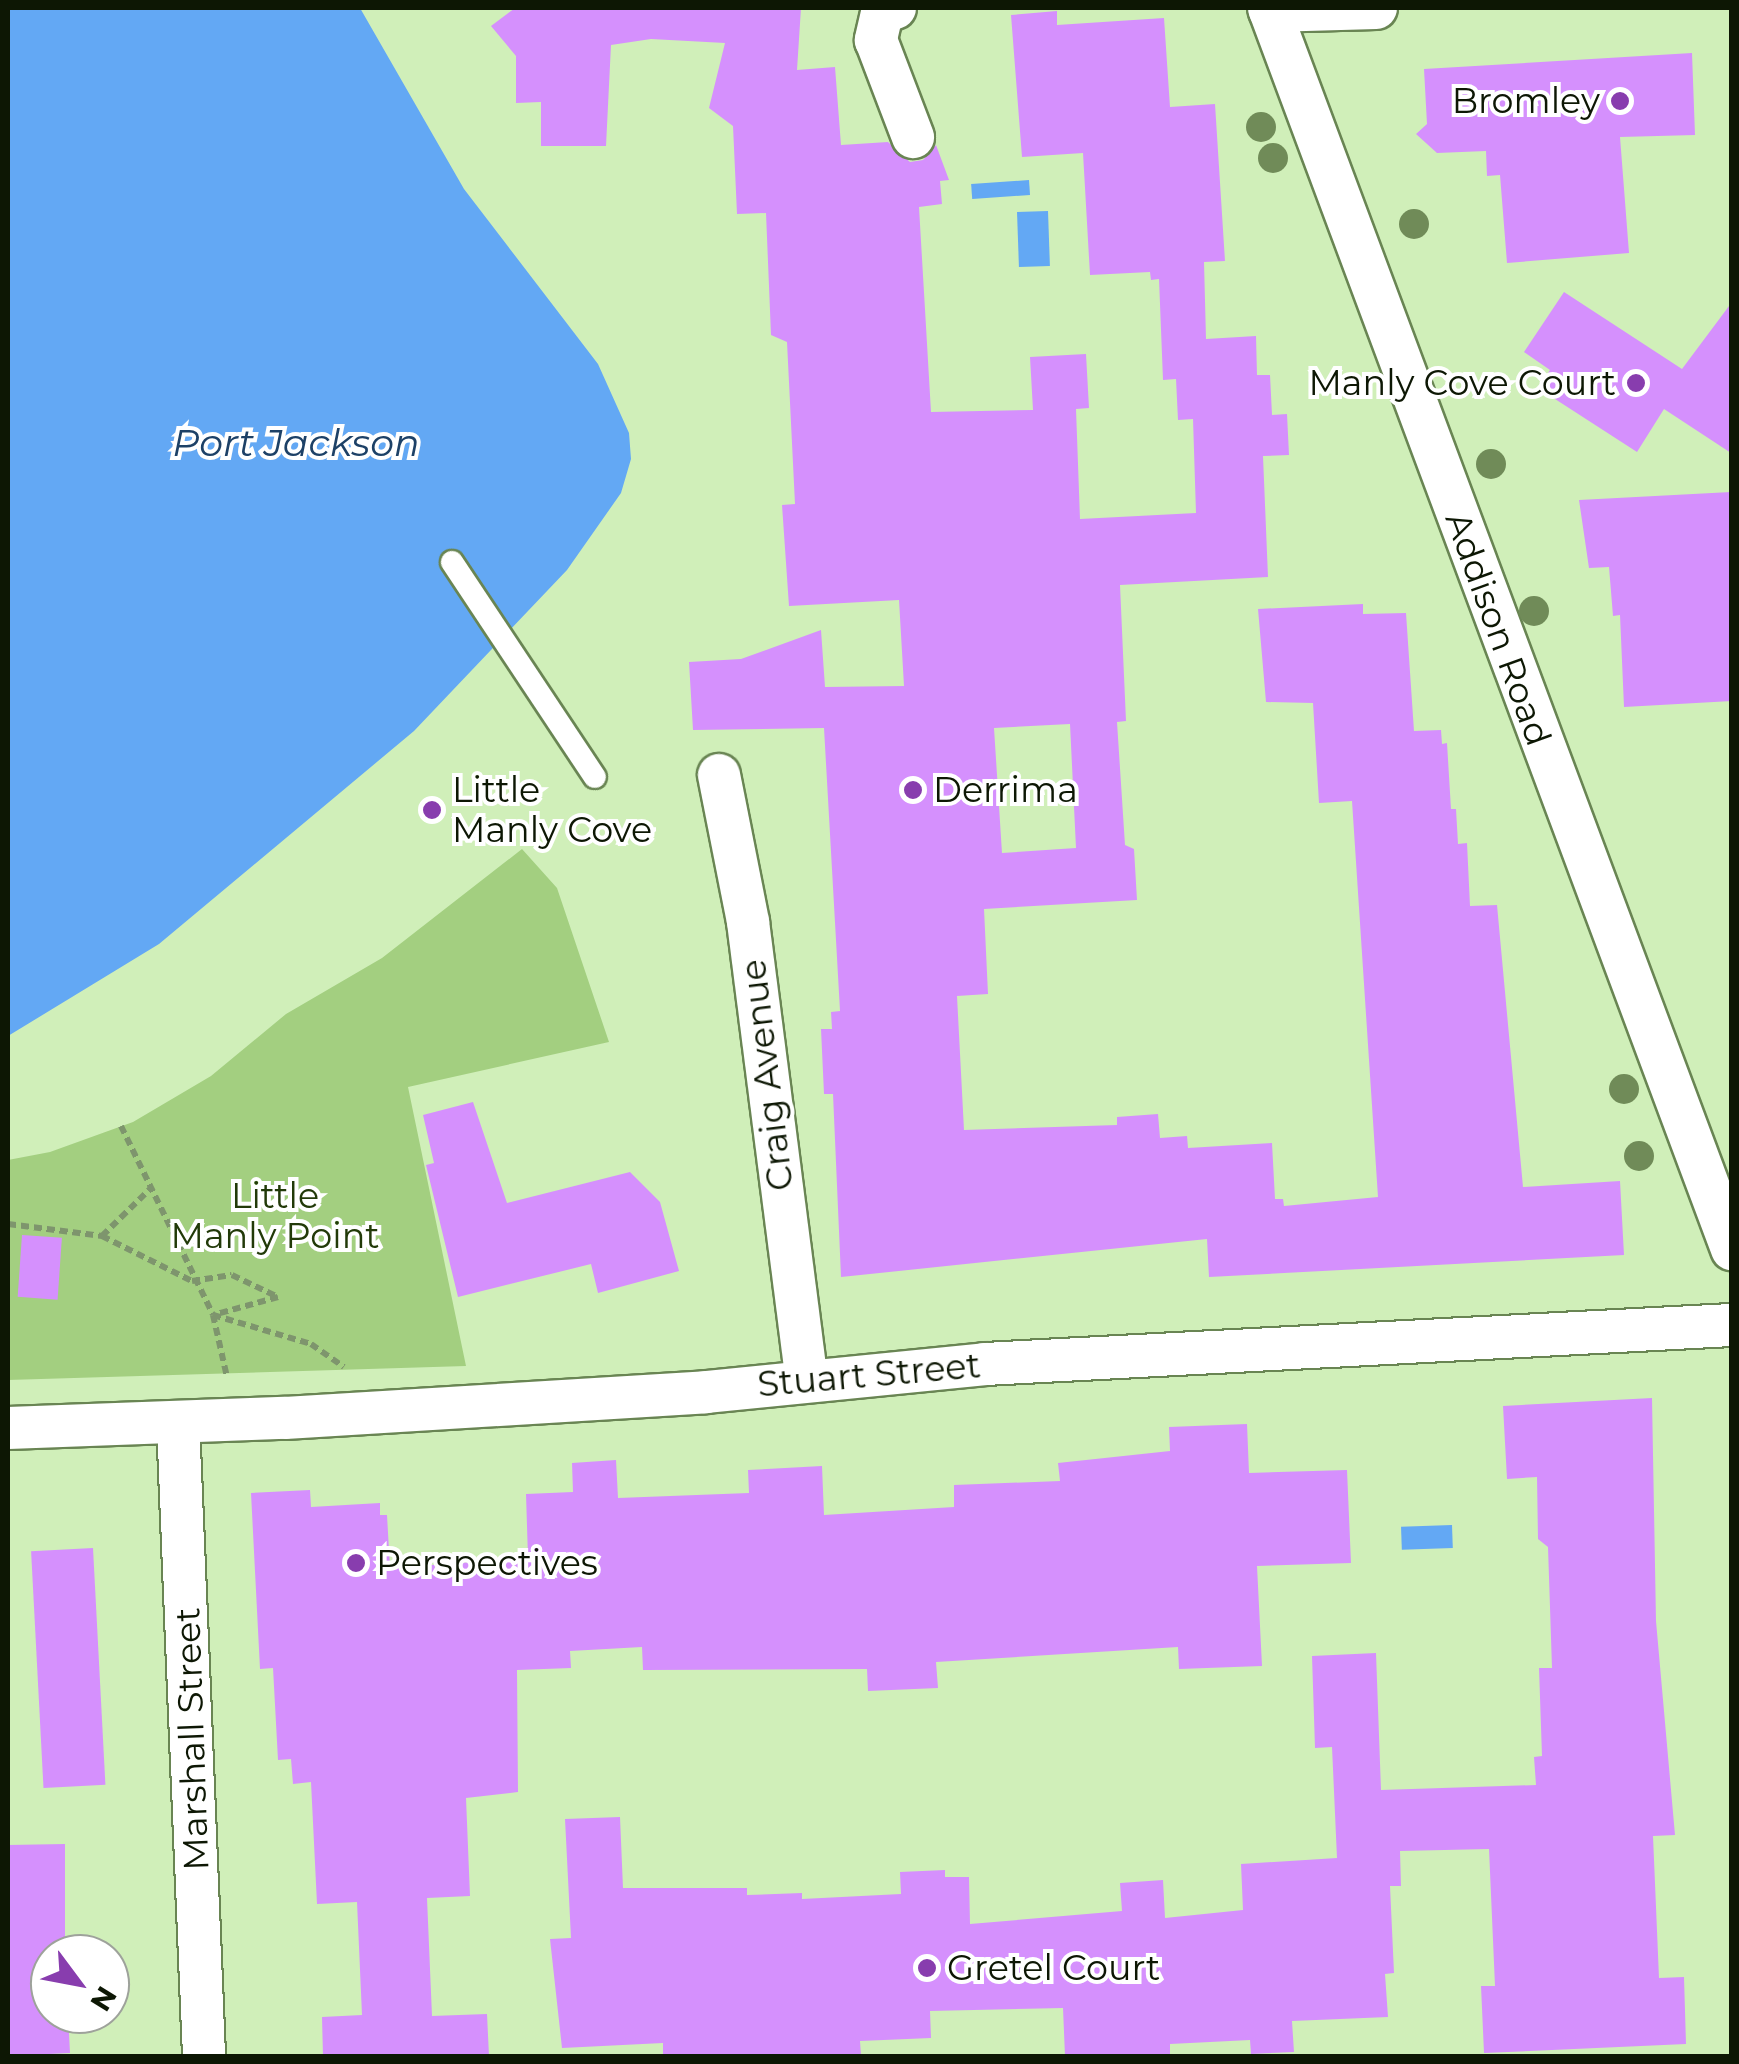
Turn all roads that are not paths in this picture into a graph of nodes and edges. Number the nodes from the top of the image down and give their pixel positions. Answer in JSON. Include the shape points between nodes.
{"nodes":[{"id":1,"x":894,"y":8,"type":"edge"},
{"id":2,"x":1376,"y":8,"type":"edge"},
{"id":3,"x":1270,"y":9,"type":"edge"},
{"id":4,"x":913,"y":137,"type":"dead end"},
{"id":5,"x":452,"y":562,"type":"dead end"},
{"id":6,"x":719,"y":775,"type":"dead end"},
{"id":7,"x":595,"y":777,"type":"dead end"},
{"id":8,"x":1732,"y":1249,"type":"edge"},
{"id":9,"x":1732,"y":1325,"type":"edge"},
{"id":10,"x":806,"y":1377,"type":"junction"},
{"id":11,"x":178,"y":1422,"type":"junction"},
{"id":12,"x":8,"y":1428,"type":"edge"},
{"id":13,"x":204,"y":2056,"type":"edge"}],
"edges":[{"from":1,"to":4,"type":"street","via":[[882,13],[876,40]]},
{"from":2,"to":3,"type":"street"},
{"from":3,"to":8,"type":"street","name":"Addison Road"},
{"from":5,"to":7,"type":"lane"},
{"from":6,"to":10,"type":"street","name":"Craig Avenue","via":[[748,922]]},
{"from":9,"to":10,"type":"street","name":"Stuart Street"},
{"from":10,"to":11,"type":"street","name":"Stuart Street","via":[[706,1392]]},
{"from":11,"to":12,"type":"street","name":"Stuart Street"},
{"from":11,"to":13,"type":"street","name":"Marshall Street"}]}
